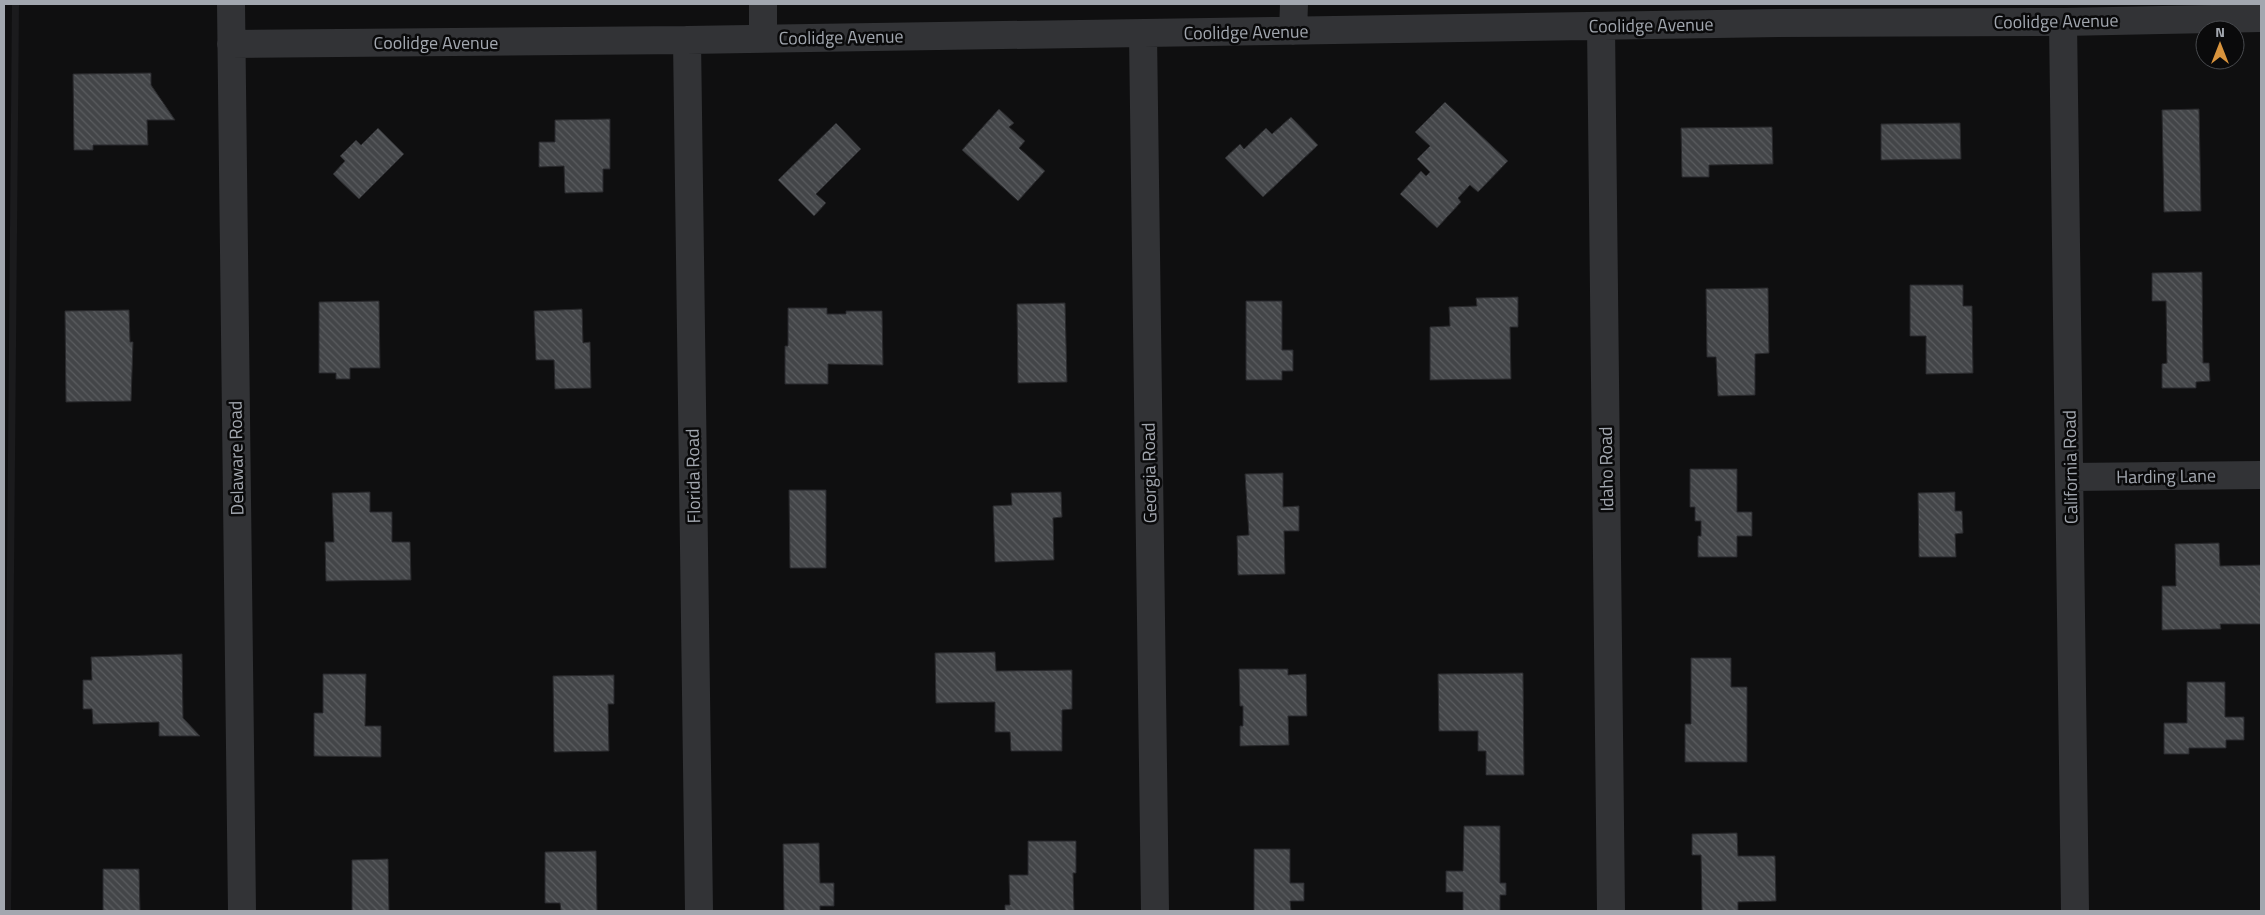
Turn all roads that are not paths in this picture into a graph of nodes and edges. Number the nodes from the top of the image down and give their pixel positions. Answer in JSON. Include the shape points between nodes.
{"nodes":[{"id":1,"x":231,"y":4,"type":"edge"},
{"id":2,"x":763,"y":4,"type":"edge"},
{"id":3,"x":1294,"y":4,"type":"edge"},
{"id":4,"x":2261,"y":18,"type":"edge"},
{"id":5,"x":2063,"y":22,"type":"junction"},
{"id":6,"x":1601,"y":26,"type":"junction"},
{"id":7,"x":1293,"y":31,"type":"junction"},
{"id":8,"x":1143,"y":34,"type":"junction"},
{"id":9,"x":764,"y":38,"type":"junction"},
{"id":10,"x":687,"y":40,"type":"junction"},
{"id":11,"x":231,"y":44,"type":"junction"},
{"id":12,"x":2261,"y":475,"type":"edge"},
{"id":13,"x":2070,"y":477,"type":"junction"},
{"id":14,"x":242,"y":911,"type":"edge"},
{"id":15,"x":699,"y":911,"type":"edge"},
{"id":16,"x":1155,"y":911,"type":"edge"},
{"id":17,"x":1611,"y":911,"type":"edge"},
{"id":18,"x":2075,"y":911,"type":"edge"}],
"edges":[{"from":1,"to":11,"type":"street","name":"Delaware Road"},
{"from":2,"to":9,"type":"street"},
{"from":3,"to":7,"type":"street"},
{"from":4,"to":5,"type":"street","name":"Coolidge Avenue"},
{"from":5,"to":6,"type":"street","name":"Coolidge Avenue"},
{"from":5,"to":13,"type":"street","name":"California Road"},
{"from":6,"to":7,"type":"street","name":"Coolidge Avenue"},
{"from":6,"to":17,"type":"street","name":"Idaho Road"},
{"from":7,"to":8,"type":"street","name":"Coolidge Avenue"},
{"from":8,"to":9,"type":"street","name":"Coolidge Avenue"},
{"from":8,"to":16,"type":"street","name":"Georgia Road"},
{"from":9,"to":10,"type":"street","name":"Coolidge Avenue"},
{"from":10,"to":11,"type":"street","name":"Coolidge Avenue"},
{"from":10,"to":15,"type":"street","name":"Florida Road"},
{"from":11,"to":14,"type":"street","name":"Delaware Road"},
{"from":12,"to":13,"type":"street","name":"Harding Lane"},
{"from":13,"to":18,"type":"street","name":"California Road"}]}
